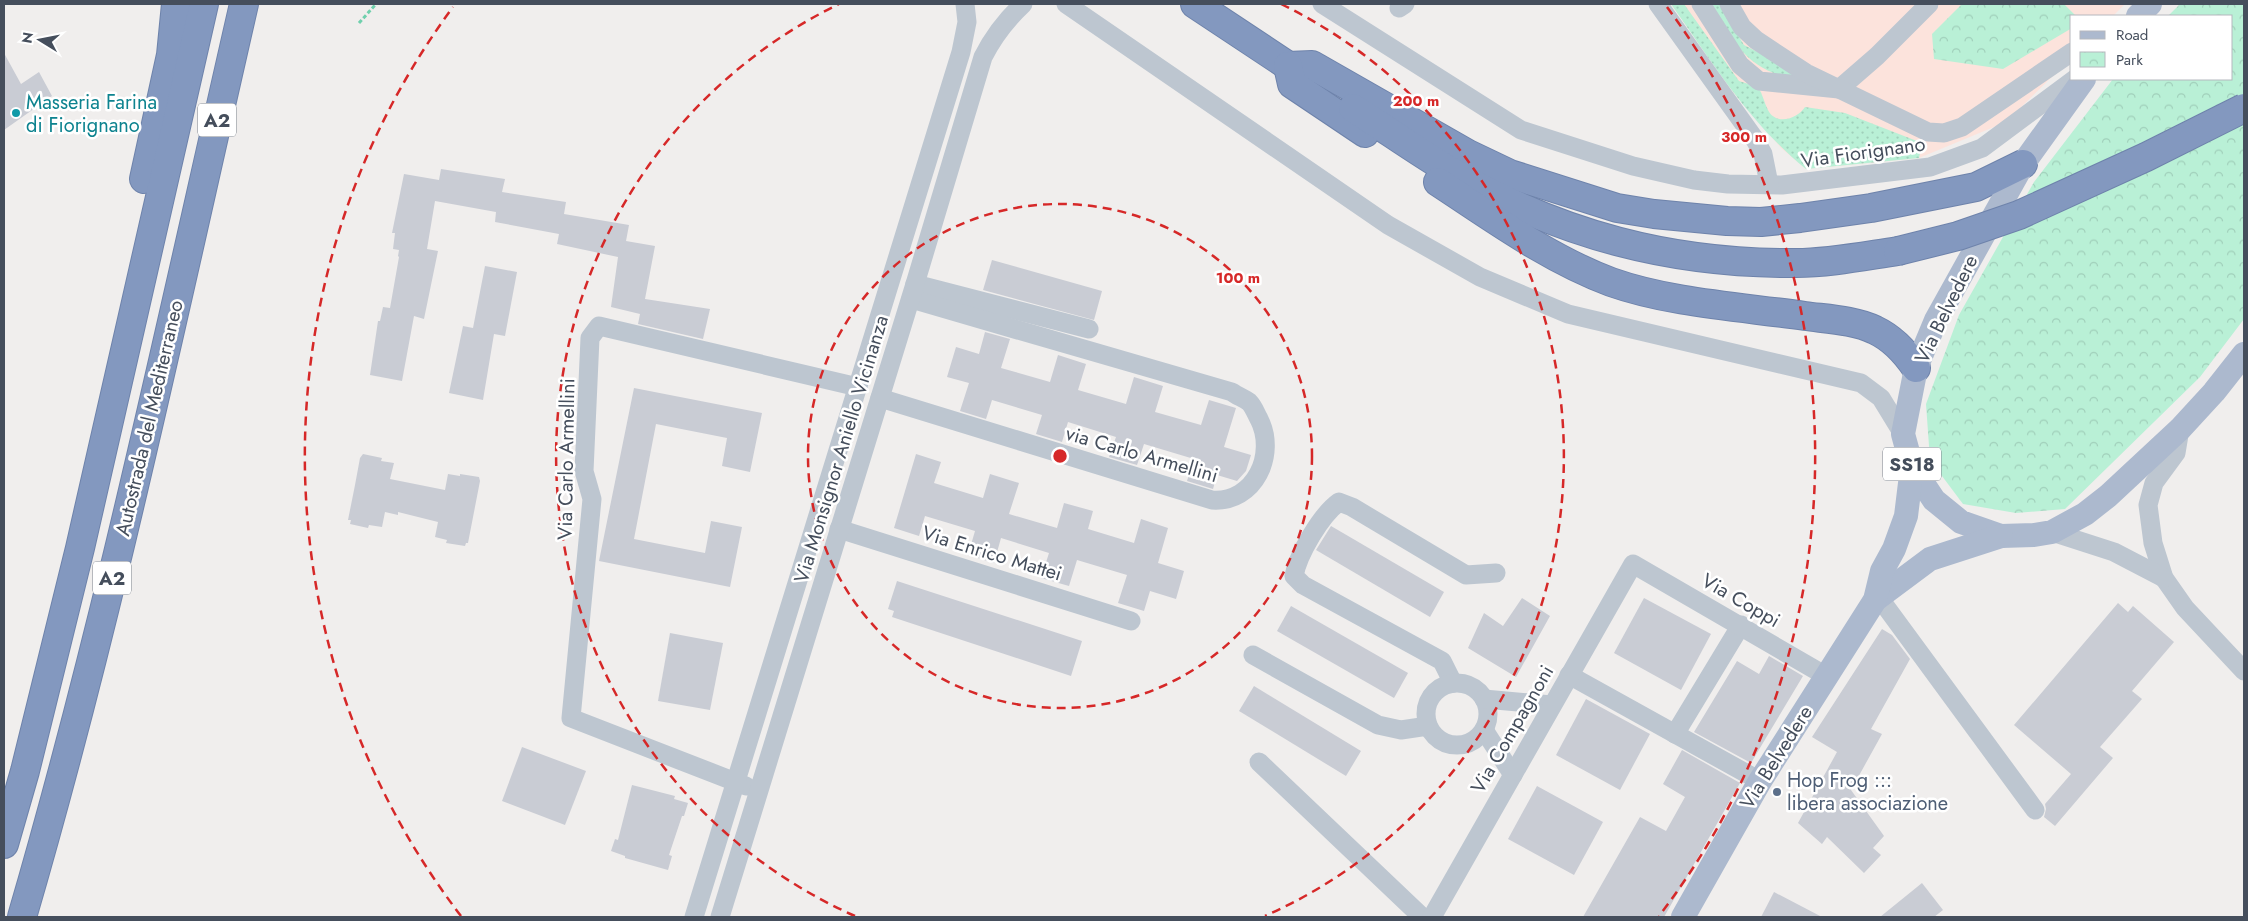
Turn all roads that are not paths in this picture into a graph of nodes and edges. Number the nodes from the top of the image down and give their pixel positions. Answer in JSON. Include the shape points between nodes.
{"nodes":[{"id":1,"x":176,"y":4,"type":"edge"},
{"id":2,"x":204,"y":4,"type":"edge"},
{"id":3,"x":244,"y":4,"type":"edge"},
{"id":4,"x":259,"y":4,"type":"edge"},
{"id":5,"x":965,"y":4,"type":"edge"},
{"id":6,"x":1023,"y":4,"type":"edge"},
{"id":7,"x":1066,"y":4,"type":"edge"},
{"id":8,"x":1195,"y":4,"type":"edge"},
{"id":9,"x":1322,"y":4,"type":"edge"},
{"id":10,"x":1658,"y":4,"type":"edge"},
{"id":11,"x":1700,"y":4,"type":"edge"},
{"id":12,"x":1729,"y":4,"type":"edge"},
{"id":13,"x":1929,"y":4,"type":"edge"},
{"id":14,"x":2150,"y":4,"type":"edge"},
{"id":15,"x":2139,"y":15,"type":"edge"},
{"id":16,"x":2070,"y":53,"type":"edge"},
{"id":17,"x":1288,"y":66,"type":"junction"},
{"id":18,"x":2074,"y":80,"type":"edge"},
{"id":19,"x":2083,"y":80,"type":"edge"},
{"id":20,"x":1839,"y":89,"type":"junction"},
{"id":21,"x":2244,"y":108,"type":"edge"},
{"id":22,"x":2023,"y":164,"type":"junction"},
{"id":23,"x":1775,"y":184,"type":"junction"},
{"id":24,"x":191,"y":236,"type":"junction"},
{"id":25,"x":913,"y":292,"type":"junction"},
{"id":26,"x":1089,"y":329,"type":"dead end"},
{"id":27,"x":2244,"y":354,"type":"edge"},
{"id":28,"x":1916,"y":368,"type":"junction"},
{"id":29,"x":858,"y":387,"type":"junction"},
{"id":30,"x":880,"y":398,"type":"junction"},
{"id":31,"x":2180,"y":429,"type":"junction"},
{"id":32,"x":1903,"y":434,"type":"junction"},
{"id":33,"x":100,"y":454,"type":"junction"},
{"id":34,"x":1912,"y":467,"type":"junction"},
{"id":35,"x":839,"y":529,"type":"junction"},
{"id":36,"x":2052,"y":532,"type":"junction"},
{"id":37,"x":2001,"y":536,"type":"junction"},
{"id":38,"x":1633,"y":564,"type":"joint"},
{"id":39,"x":1496,"y":573,"type":"dead end"},
{"id":40,"x":2164,"y":578,"type":"junction"},
{"id":41,"x":1875,"y":600,"type":"junction"},
{"id":42,"x":1131,"y":620,"type":"dead end"},
{"id":43,"x":1741,"y":625,"type":"junction"},
{"id":44,"x":1253,"y":656,"type":"dead end"},
{"id":45,"x":2244,"y":671,"type":"edge"},
{"id":46,"x":1569,"y":675,"type":"junction"},
{"id":47,"x":1826,"y":676,"type":"junction"},
{"id":48,"x":1453,"y":683,"type":"junction"},
{"id":49,"x":1484,"y":699,"type":"junction"},
{"id":50,"x":1552,"y":705,"type":"junction"},
{"id":51,"x":1428,"y":726,"type":"junction"},
{"id":52,"x":1484,"y":730,"type":"junction"},
{"id":53,"x":1675,"y":734,"type":"junction"},
{"id":54,"x":1259,"y":762,"type":"dead end"},
{"id":55,"x":1512,"y":775,"type":"junction"},
{"id":56,"x":1760,"y":781,"type":"junction"},
{"id":57,"x":736,"y":782,"type":"junction"},
{"id":58,"x":759,"y":791,"type":"junction"},
{"id":59,"x":2035,"y":810,"type":"dead end"},
{"id":60,"x":4,"y":844,"type":"edge"},
{"id":61,"x":22,"y":917,"type":"edge"},
{"id":62,"x":694,"y":917,"type":"edge"},
{"id":63,"x":720,"y":917,"type":"edge"},
{"id":64,"x":1422,"y":917,"type":"edge"},
{"id":65,"x":1432,"y":917,"type":"edge"},
{"id":66,"x":1683,"y":917,"type":"edge"}],
"edges":[{"from":1,"to":33,"type":"highway","via":[[171,55],[95,406]]},
{"from":2,"to":33,"type":"highway","name":"Autostrada del Mediterraneo","number":"A2"},
{"from":3,"to":24,"type":"highway","name":"Autostrada del Mediterraneo","number":"A2"},
{"from":4,"to":24,"type":"highway","via":[[213,194]]},
{"from":5,"to":29,"type":"street","name":"Via Monsignor Aniello Vicinanza","via":[[961,52]]},
{"from":6,"to":25,"type":"street","name":"Via Monsignor Aniello Vicinanza","via":[[1002,25],[984,56]]},
{"from":7,"to":32,"type":"street","via":[[1388,225],[1480,277],[1568,314],[1861,383],[1881,398]]},
{"from":8,"to":17,"type":"highway"},
{"from":9,"to":23,"type":"street","name":"Via Fiorignano","via":[[1521,130],[1633,166],[1694,180]]},
{"from":10,"to":23,"type":"street","via":[[1754,138]]},
{"from":11,"to":20,"type":"street","via":[[1740,64],[1759,81]]},
{"from":12,"to":20,"type":"street","via":[[1742,27],[1756,40],[1806,73]]},
{"from":13,"to":20,"type":"street"},
{"from":14,"to":15,"type":"main road"},
{"from":16,"to":20,"type":"street","via":[[1962,127],[1944,133],[1928,132]]},
{"from":17,"to":21,"type":"highway","bridge":true,"via":[[1453,172],[1561,224],[1622,243],[1703,259],[1753,262],[1833,260],[1898,251],[1958,236],[2019,215]]},
{"from":17,"to":22,"type":"highway","via":[[1312,65],[1468,154],[1510,174],[1617,208],[1654,214],[1761,222],[1800,218],[1871,208],[1976,186]]},
{"from":17,"to":28,"type":"highway","via":[[1292,84],[1486,213],[1581,269],[1653,293],[1873,328],[1909,357]]},
{"from":18,"to":23,"type":"street","name":"Via Fiorignano","via":[[1982,148],[1930,168]]},
{"from":19,"to":22,"type":"main road","name":"Via Belvedere","number":"SS18"},
{"from":22,"to":28,"type":"main road","name":"Via Belvedere","number":"SS18","via":[[1936,320]]},
{"from":24,"to":61,"type":"highway","name":"Autostrada del Mediterraneo","number":"A2","via":[[62,781]]},
{"from":25,"to":26,"type":"street"},
{"from":25,"to":30,"type":"street","name":"Via Monsignor Aniello Vicinanza"},
{"from":25,"to":30,"type":"street","name":"via Carlo Armellini","via":[[1232,392],[1254,409],[1267,441],[1266,453],[1250,487],[1235,497],[1212,500]]},
{"from":27,"to":31,"type":"main road","name":"Via Belvedere","number":"SS18"},
{"from":28,"to":32,"type":"main road","name":"Via Belvedere","number":"SS18"},
{"from":29,"to":57,"type":"street","name":"Via Monsignor Aniello Vicinanza"},
{"from":29,"to":57,"type":"street","name":"Via Carlo Armellini","via":[[599,326],[590,338],[584,471],[592,499],[571,718]]},
{"from":30,"to":35,"type":"street","name":"Via Monsignor Aniello Vicinanza"},
{"from":31,"to":36,"type":"main road","name":"Via Belvedere","number":"SS18","via":[[2108,496],[2085,514]]},
{"from":31,"to":40,"type":"street","via":[[2176,453],[2154,483],[2148,505],[2153,543]]},
{"from":32,"to":34,"type":"main road","name":"Via Belvedere","number":"SS18"},
{"from":33,"to":60,"type":"highway","name":"Autostrada del Mediterraneo","number":"A2","via":[[78,558]]},
{"from":34,"to":37,"type":"main road","name":"Via Belvedere","number":"SS18","via":[[1934,500],[1960,522]]},
{"from":34,"to":41,"type":"main road","number":"SS18","via":[[1906,516],[1882,571]]},
{"from":35,"to":42,"type":"street","name":"Via Enrico Mattei"},
{"from":35,"to":58,"type":"street","name":"Via Monsignor Aniello Vicinanza"},
{"from":36,"to":37,"type":"main road","name":"Via Belvedere","number":"SS18"},
{"from":36,"to":40,"type":"street","via":[[2114,552]]},
{"from":37,"to":41,"type":"main road","number":"SS18","via":[[1930,559]]},
{"from":38,"to":43,"type":"street","name":"Via Coppi"},
{"from":38,"to":46,"type":"street","name":"Via Compagnoni"},
{"from":39,"to":48,"type":"street","via":[[1466,575],[1339,502],[1328,510],[1296,563],[1294,576],[1304,584],[1442,662]]},
{"from":40,"to":45,"type":"street","via":[[2186,608]]},
{"from":41,"to":47,"type":"main road","name":"Via Belvedere","number":"SS18"},
{"from":41,"to":59,"type":"street","via":[[1886,607]]},
{"from":43,"to":47,"type":"street","name":"Via Coppi"},
{"from":43,"to":53,"type":"street"},
{"from":44,"to":51,"type":"street","via":[[1378,725],[1401,730]]},
{"from":46,"to":50,"type":"street","name":"Via Compagnoni"},
{"from":46,"to":53,"type":"street"},
{"from":47,"to":56,"type":"main road","name":"Via Belvedere","number":"SS18"},
{"from":48,"to":49,"type":"street","via":[[1471,687]]},
{"from":48,"to":51,"type":"street","via":[[1443,686],[1430,699],[1426,715]]},
{"from":49,"to":50,"type":"street"},
{"from":49,"to":52,"type":"street","via":[[1488,720]]},
{"from":50,"to":55,"type":"street","name":"Via Compagnoni"},
{"from":51,"to":52,"type":"street","via":[[1441,741],[1451,745],[1463,745]]},
{"from":52,"to":55,"type":"street"},
{"from":53,"to":56,"type":"street"},
{"from":54,"to":64,"type":"street"},
{"from":55,"to":65,"type":"street","name":"Via Compagnoni"},
{"from":56,"to":66,"type":"main road","name":"Via Belvedere","number":"SS18"},
{"from":57,"to":58,"type":"street","name":"Via Carlo Armellini"},
{"from":57,"to":62,"type":"street","name":"Via Monsignor Aniello Vicinanza"},
{"from":58,"to":63,"type":"street","name":"Via Monsignor Aniello Vicinanza"}]}
